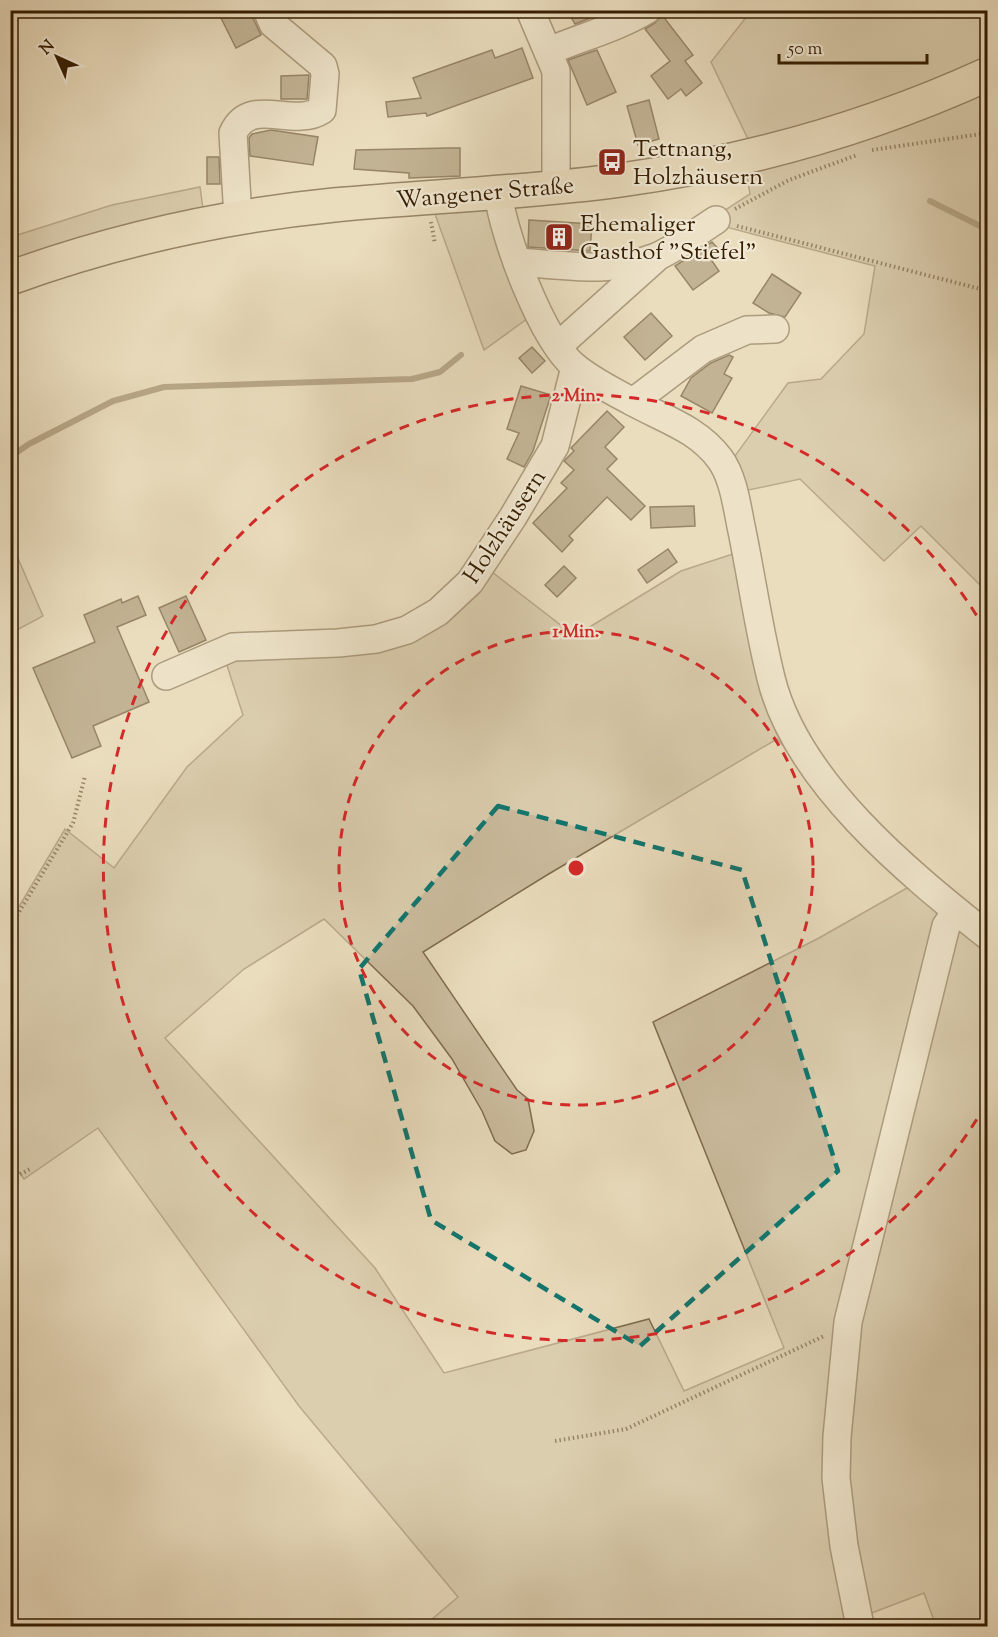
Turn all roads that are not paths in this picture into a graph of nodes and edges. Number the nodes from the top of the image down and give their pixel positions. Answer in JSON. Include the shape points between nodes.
{"nodes":[{"id":1,"x":267,"y":10,"type":"edge"},
{"id":2,"x":530,"y":10,"type":"edge"},
{"id":3,"x":647,"y":10,"type":"edge"},
{"id":4,"x":549,"y":51,"type":"junction"},
{"id":5,"x":987,"y":74,"type":"edge"},
{"id":6,"x":556,"y":187,"type":"junction"},
{"id":7,"x":498,"y":193,"type":"junction"},
{"id":8,"x":238,"y":218,"type":"junction"},
{"id":9,"x":716,"y":220,"type":"road end"},
{"id":10,"x":658,"y":256,"type":"junction"},
{"id":11,"x":518,"y":262,"type":"junction"},
{"id":12,"x":10,"y":278,"type":"edge"},
{"id":13,"x":775,"y":329,"type":"dead end"},
{"id":14,"x":558,"y":346,"type":"junction"},
{"id":15,"x":575,"y":367,"type":"junction"},
{"id":16,"x":633,"y":402,"type":"junction"},
{"id":17,"x":166,"y":676,"type":"dead end"},
{"id":18,"x":956,"y":910,"type":"junction"},
{"id":19,"x":987,"y":936,"type":"edge"},
{"id":20,"x":860,"y":1626,"type":"edge"}],
"edges":[{"from":1,"to":8,"type":"street","via":[[273,24],[323,66],[325,102],[322,110],[310,116],[253,113],[237,124],[233,133]]},
{"from":2,"to":4,"type":"street"},
{"from":3,"to":4,"type":"street"},
{"from":4,"to":6,"type":"street","via":[[556,71]]},
{"from":5,"to":6,"type":"main road","name":"Wangener Straße","via":[[804,144],[680,171]]},
{"from":6,"to":7,"type":"main road","name":"Wangener Straße"},
{"from":7,"to":8,"type":"main road","name":"Wangener Straße","via":[[332,205]]},
{"from":7,"to":11,"type":"street"},
{"from":8,"to":12,"type":"main road","name":"Wangener Straße","via":[[116,244]]},
{"from":9,"to":10,"type":"street"},
{"from":10,"to":11,"type":"street","via":[[633,264],[594,267]]},
{"from":10,"to":14,"type":"street"},
{"from":11,"to":14,"type":"street","via":[[536,307]]},
{"from":13,"to":16,"type":"street","via":[[747,330],[703,349]]},
{"from":14,"to":15,"type":"street"},
{"from":15,"to":16,"type":"street"},
{"from":15,"to":17,"type":"street","name":"Holzhäusern","via":[[555,446],[470,582],[438,612],[407,630],[376,639],[233,647]]},
{"from":16,"to":18,"type":"street","via":[[701,439],[722,461],[736,501],[771,680],[787,725],[816,773],[840,801]]},
{"from":18,"to":19,"type":"street"},
{"from":18,"to":20,"type":"street","via":[[946,926],[848,1322],[836,1478]]}]}
